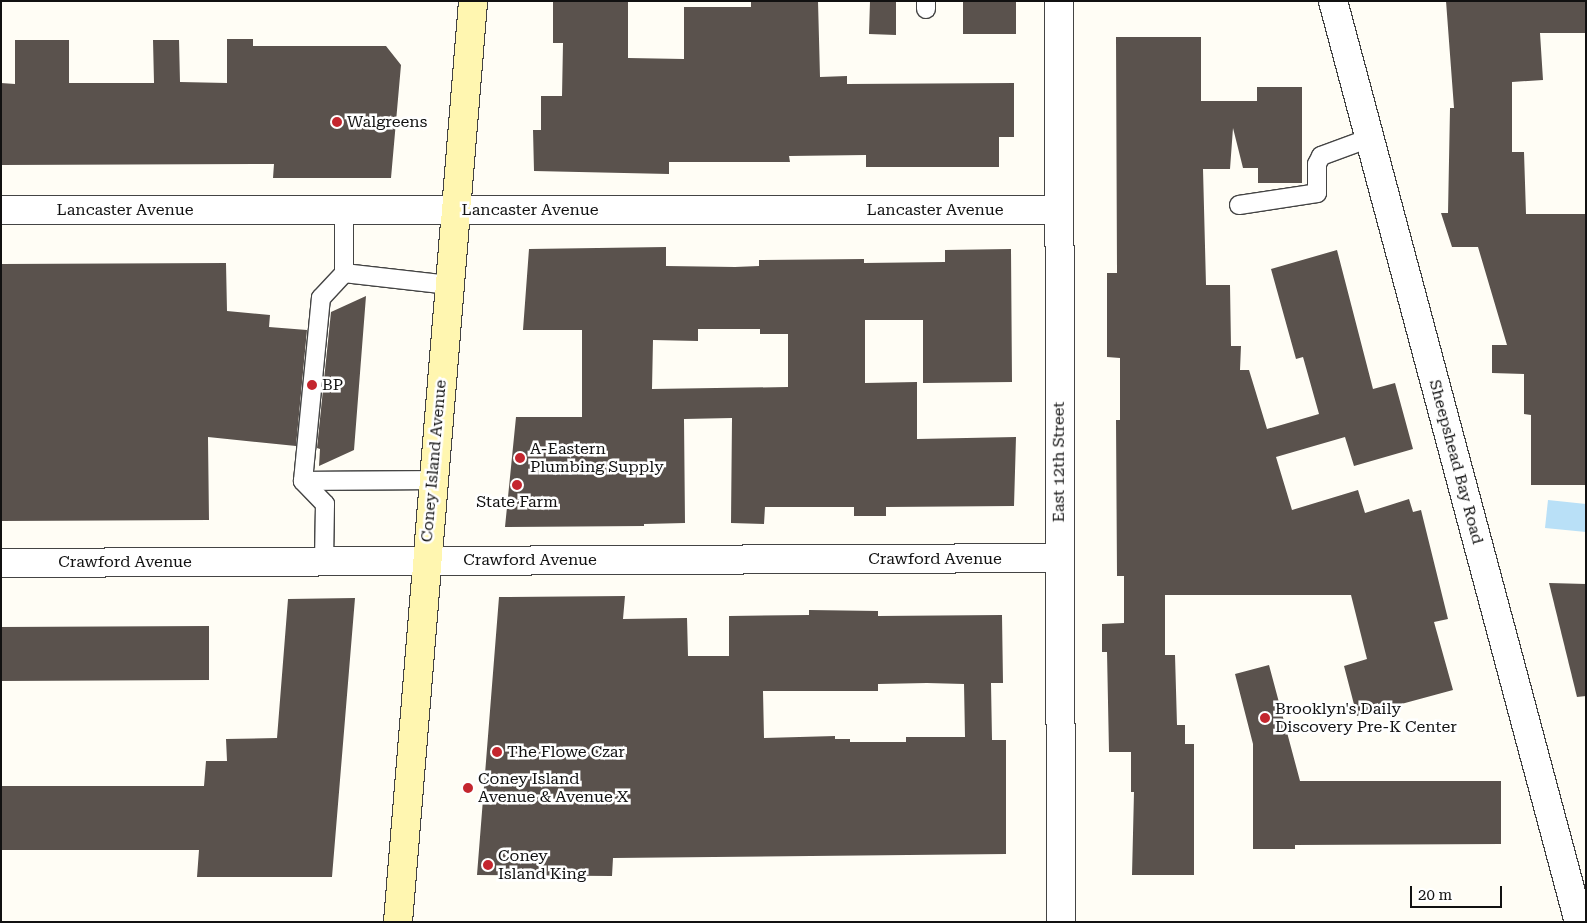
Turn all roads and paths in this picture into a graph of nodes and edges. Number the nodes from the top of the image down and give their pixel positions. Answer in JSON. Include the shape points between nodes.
{"nodes":[{"id":1,"x":473,"y":1,"type":"edge"},
{"id":2,"x":1059,"y":1,"type":"edge"},
{"id":3,"x":1333,"y":1,"type":"edge"},
{"id":4,"x":1370,"y":138,"type":"junction"},
{"id":5,"x":1239,"y":205,"type":"dead end"},
{"id":6,"x":455,"y":209,"type":"junction"},
{"id":7,"x":1,"y":210,"type":"edge"},
{"id":8,"x":344,"y":210,"type":"junction"},
{"id":9,"x":1058,"y":210,"type":"junction"},
{"id":10,"x":344,"y":273,"type":"junction"},
{"id":11,"x":449,"y":285,"type":"junction"},
{"id":12,"x":433,"y":480,"type":"junction"},
{"id":13,"x":303,"y":481,"type":"junction"},
{"id":14,"x":1060,"y":558,"type":"junction"},
{"id":15,"x":324,"y":561,"type":"junction"},
{"id":16,"x":426,"y":561,"type":"junction"},
{"id":17,"x":1,"y":563,"type":"edge"},
{"id":18,"x":398,"y":922,"type":"edge"},
{"id":19,"x":1061,"y":922,"type":"edge"},
{"id":20,"x":1580,"y":922,"type":"edge"}],
"edges":[{"from":1,"to":6,"type":"main road","name":"Coney Island Avenue"},
{"from":2,"to":9,"type":"street","name":"East 12th Street"},
{"from":3,"to":4,"type":"street","name":"Sheepshead Bay Road"},
{"from":4,"to":5,"type":"lane","via":[[1321,156],[1317,164],[1317,193]]},
{"from":4,"to":20,"type":"street","name":"Sheepshead Bay Road"},
{"from":6,"to":8,"type":"street","name":"Lancaster Avenue"},
{"from":6,"to":9,"type":"street","name":"Lancaster Avenue"},
{"from":6,"to":11,"type":"main road","name":"Coney Island Avenue"},
{"from":7,"to":8,"type":"street","name":"Lancaster Avenue"},
{"from":8,"to":10,"type":"lane"},
{"from":9,"to":14,"type":"street","name":"East 12th Street"},
{"from":10,"to":11,"type":"lane"},
{"from":10,"to":13,"type":"lane","via":[[321,298]]},
{"from":11,"to":12,"type":"main road","name":"Coney Island Avenue"},
{"from":12,"to":13,"type":"lane"},
{"from":12,"to":16,"type":"main road","name":"Coney Island Avenue"},
{"from":13,"to":15,"type":"lane","via":[[325,504]]},
{"from":14,"to":16,"type":"street","name":"Crawford Avenue"},
{"from":14,"to":19,"type":"street","name":"East 12th Street"},
{"from":15,"to":16,"type":"street","name":"Crawford Avenue"},
{"from":15,"to":17,"type":"street","name":"Crawford Avenue"},
{"from":16,"to":18,"type":"main road","name":"Coney Island Avenue"}]}
